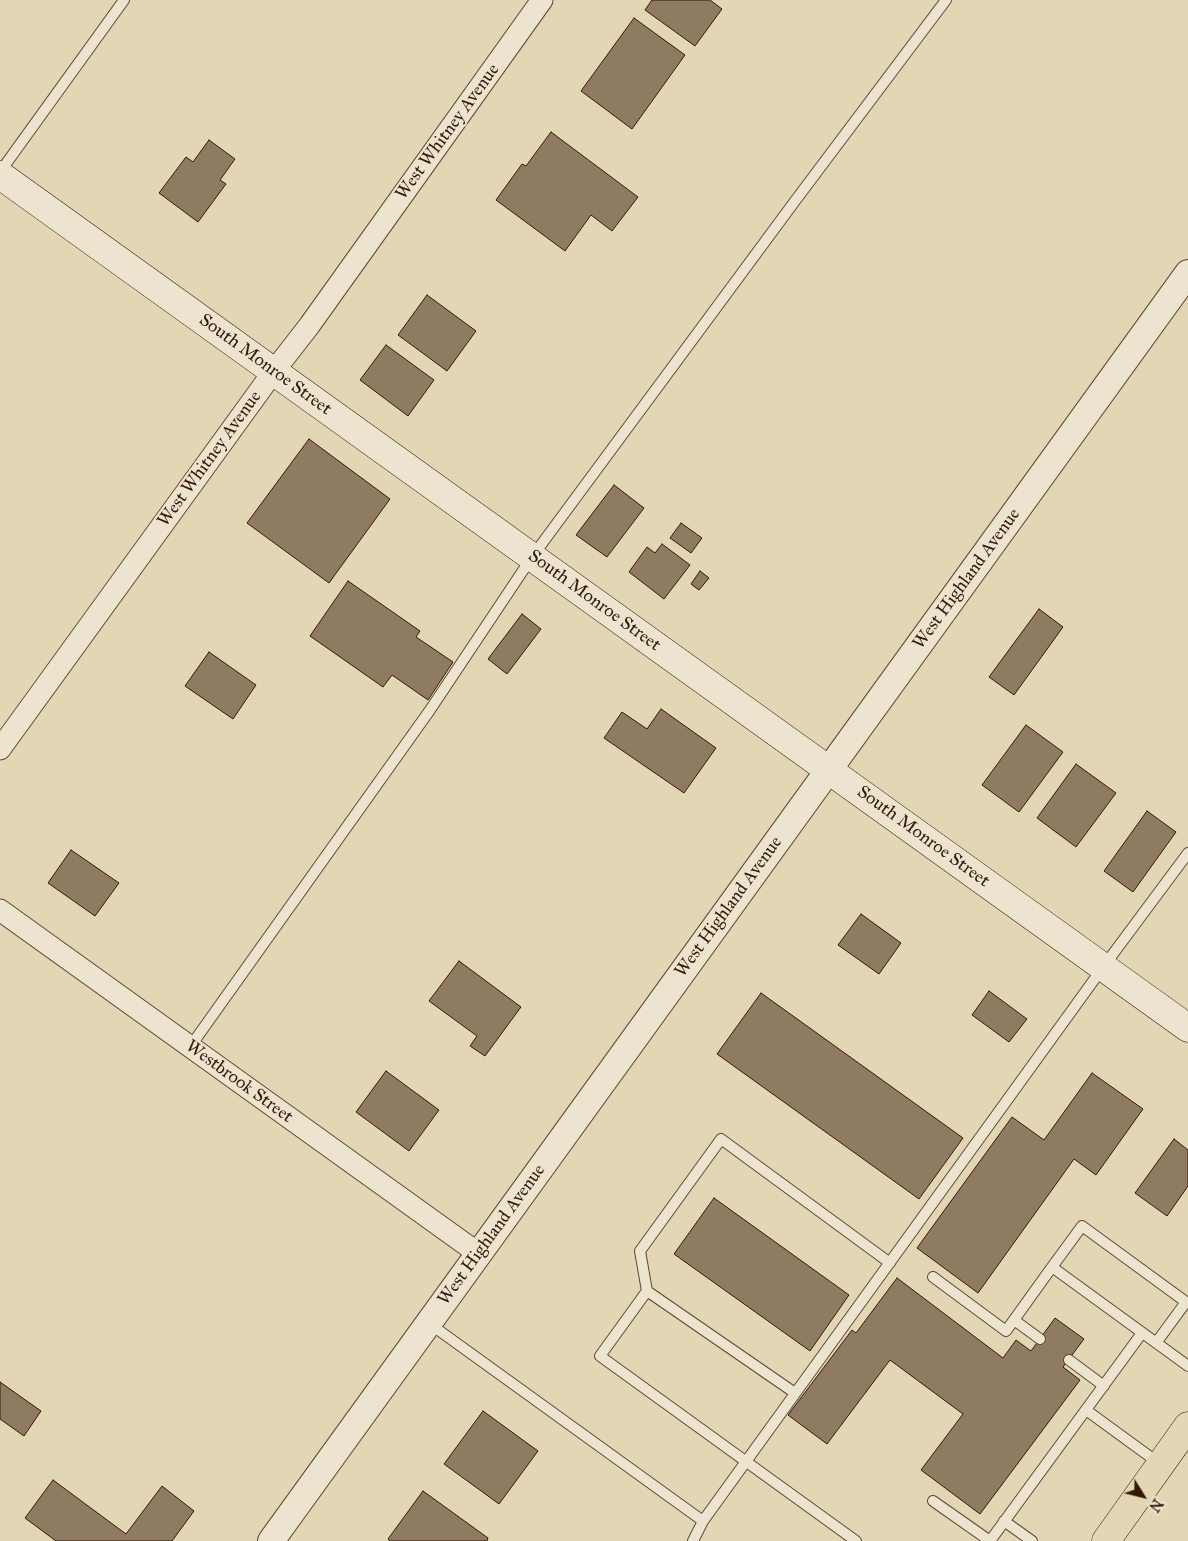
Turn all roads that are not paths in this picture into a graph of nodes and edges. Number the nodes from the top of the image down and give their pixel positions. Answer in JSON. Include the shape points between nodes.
{"nodes":[{"id":1,"x":124,"y":0,"type":"edge"},
{"id":2,"x":542,"y":0,"type":"edge"},
{"id":3,"x":946,"y":0,"type":"edge"},
{"id":4,"x":0,"y":174,"type":"edge"},
{"id":5,"x":1188,"y":273,"type":"edge"},
{"id":6,"x":274,"y":371,"type":"junction"},
{"id":7,"x":532,"y":557,"type":"junction"},
{"id":8,"x":0,"y":749,"type":"edge"},
{"id":9,"x":829,"y":769,"type":"junction"},
{"id":10,"x":1188,"y":853,"type":"edge"},
{"id":11,"x":0,"y":910,"type":"edge"},
{"id":12,"x":1104,"y":966,"type":"junction"},
{"id":13,"x":1188,"y":1028,"type":"edge"},
{"id":14,"x":190,"y":1046,"type":"junction"},
{"id":15,"x":479,"y":1254,"type":"junction"},
{"id":16,"x":890,"y":1263,"type":"junction"},
{"id":17,"x":1052,"y":1268,"type":"junction"},
{"id":18,"x":932,"y":1277,"type":"dead end"},
{"id":19,"x":648,"y":1291,"type":"junction"},
{"id":20,"x":1014,"y":1320,"type":"junction"},
{"id":21,"x":429,"y":1323,"type":"junction"},
{"id":22,"x":1142,"y":1333,"type":"junction"},
{"id":23,"x":1040,"y":1339,"type":"dead end"},
{"id":24,"x":1156,"y":1343,"type":"junction"},
{"id":25,"x":1069,"y":1360,"type":"dead end"},
{"id":26,"x":1188,"y":1366,"type":"edge"},
{"id":27,"x":1104,"y":1386,"type":"junction"},
{"id":28,"x":795,"y":1393,"type":"junction"},
{"id":29,"x":1086,"y":1410,"type":"junction"},
{"id":30,"x":1188,"y":1426,"type":"edge"},
{"id":31,"x":746,"y":1462,"type":"junction"},
{"id":32,"x":1161,"y":1464,"type":"junction"},
{"id":33,"x":933,"y":1501,"type":"dead end"},
{"id":34,"x":703,"y":1521,"type":"junction"},
{"id":35,"x":1004,"y":1521,"type":"junction"},
{"id":36,"x":271,"y":1541,"type":"edge"},
{"id":37,"x":693,"y":1541,"type":"edge"},
{"id":38,"x":856,"y":1541,"type":"edge"},
{"id":39,"x":1032,"y":1541,"type":"edge"},
{"id":40,"x":1106,"y":1541,"type":"edge"}],
"edges":[{"from":1,"to":4,"type":"lane"},
{"from":2,"to":6,"type":"street","name":"West Whitney Avenue"},
{"from":3,"to":7,"type":"lane"},
{"from":4,"to":6,"type":"main road","name":"South Monroe Street"},
{"from":5,"to":9,"type":"street","name":"West Highland Avenue"},
{"from":6,"to":7,"type":"main road","name":"South Monroe Street"},
{"from":6,"to":8,"type":"street","name":"West Whitney Avenue"},
{"from":7,"to":9,"type":"main road","name":"South Monroe Street"},
{"from":7,"to":14,"type":"lane","via":[[425,718]]},
{"from":9,"to":12,"type":"main road","name":"South Monroe Street"},
{"from":9,"to":15,"type":"street","name":"West Highland Avenue"},
{"from":10,"to":12,"type":"lane"},
{"from":11,"to":14,"type":"street","name":"Westbrook Street"},
{"from":12,"to":13,"type":"main road","name":"South Monroe Street"},
{"from":12,"to":16,"type":"lane"},
{"from":14,"to":15,"type":"street","name":"Westbrook Street"},
{"from":15,"to":21,"type":"street","name":"West Highland Avenue"},
{"from":16,"to":19,"type":"lane","via":[[721,1139],[640,1251]]},
{"from":16,"to":28,"type":"lane"},
{"from":17,"to":20,"type":"lane"},
{"from":17,"to":22,"type":"lane"},
{"from":17,"to":24,"type":"lane","via":[[1082,1226],[1186,1302]]},
{"from":18,"to":20,"type":"lane","via":[[1006,1330]]},
{"from":19,"to":28,"type":"lane"},
{"from":19,"to":31,"type":"lane","via":[[600,1356]]},
{"from":20,"to":23,"type":"lane"},
{"from":21,"to":34,"type":"lane"},
{"from":21,"to":36,"type":"street","name":"West Highland Avenue"},
{"from":22,"to":24,"type":"lane"},
{"from":22,"to":27,"type":"lane"},
{"from":24,"to":26,"type":"lane"},
{"from":25,"to":27,"type":"lane"},
{"from":27,"to":29,"type":"lane"},
{"from":28,"to":31,"type":"lane"},
{"from":29,"to":32,"type":"lane"},
{"from":29,"to":35,"type":"lane"},
{"from":30,"to":32,"type":"main road"},
{"from":31,"to":34,"type":"lane"},
{"from":31,"to":38,"type":"lane"},
{"from":32,"to":40,"type":"main road"},
{"from":33,"to":35,"type":"lane","via":[[990,1541]]},
{"from":34,"to":37,"type":"lane"},
{"from":35,"to":39,"type":"lane"}]}
